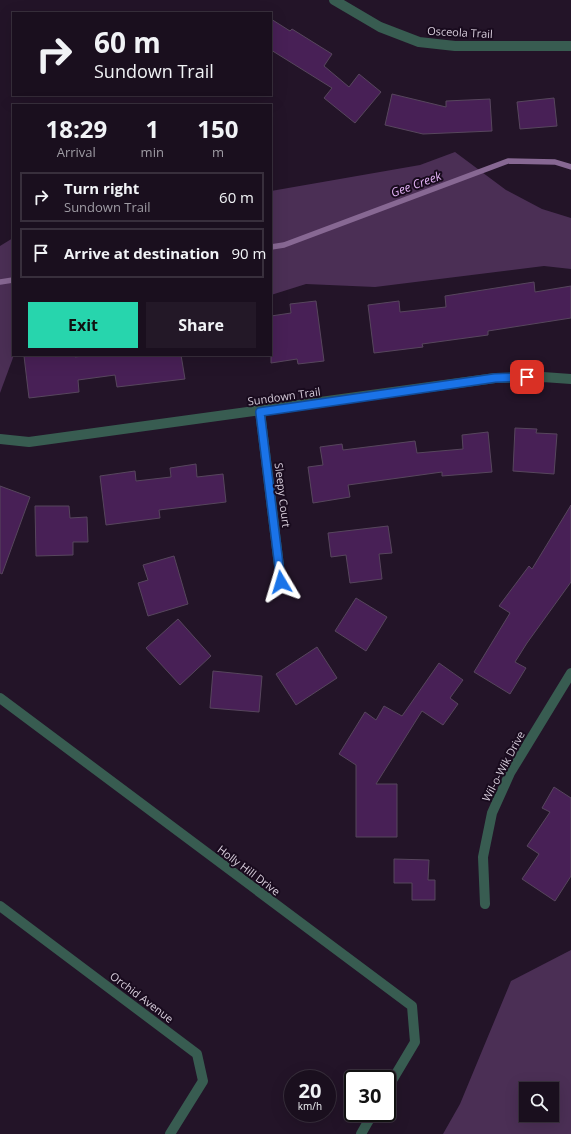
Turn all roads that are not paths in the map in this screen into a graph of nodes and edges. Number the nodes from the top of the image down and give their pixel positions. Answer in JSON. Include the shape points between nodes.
{"nodes":[{"id":1,"x":334,"y":0,"type":"edge"},
{"id":2,"x":571,"y":46,"type":"edge"},
{"id":3,"x":571,"y":379,"type":"edge"},
{"id":4,"x":260,"y":412,"type":"junction"},
{"id":5,"x":0,"y":439,"type":"edge"},
{"id":6,"x":281,"y":582,"type":"dead end"},
{"id":7,"x":571,"y":673,"type":"edge"},
{"id":8,"x":0,"y":698,"type":"edge"},
{"id":9,"x":485,"y":904,"type":"dead end"},
{"id":10,"x":0,"y":906,"type":"edge"},
{"id":11,"x":396,"y":1075,"type":"edge"},
{"id":12,"x":368,"y":1122,"type":"edge"},
{"id":13,"x":170,"y":1134,"type":"edge"},
{"id":14,"x":361,"y":1134,"type":"edge"}],
"edges":[{"from":1,"to":2,"type":"street","name":"Osceola Trail","via":[[380,27],[419,42],[455,46]]},
{"from":3,"to":4,"type":"street","name":"Sundown Trail","via":[[495,378]]},
{"from":4,"to":5,"type":"street","name":"Sundown Trail","via":[[29,442]]},
{"from":4,"to":6,"type":"street","name":"Sleepy Court"},
{"from":7,"to":9,"type":"street","name":"Wil-o-Wik Drive","via":[[510,773],[492,813],[483,857]]},
{"from":8,"to":11,"type":"street","name":"Holly Hill Drive","via":[[412,1006],[415,1042]]},
{"from":10,"to":13,"type":"street","name":"Orchid Avenue","via":[[197,1054],[203,1081]]},
{"from":12,"to":14,"type":"street"}]}
